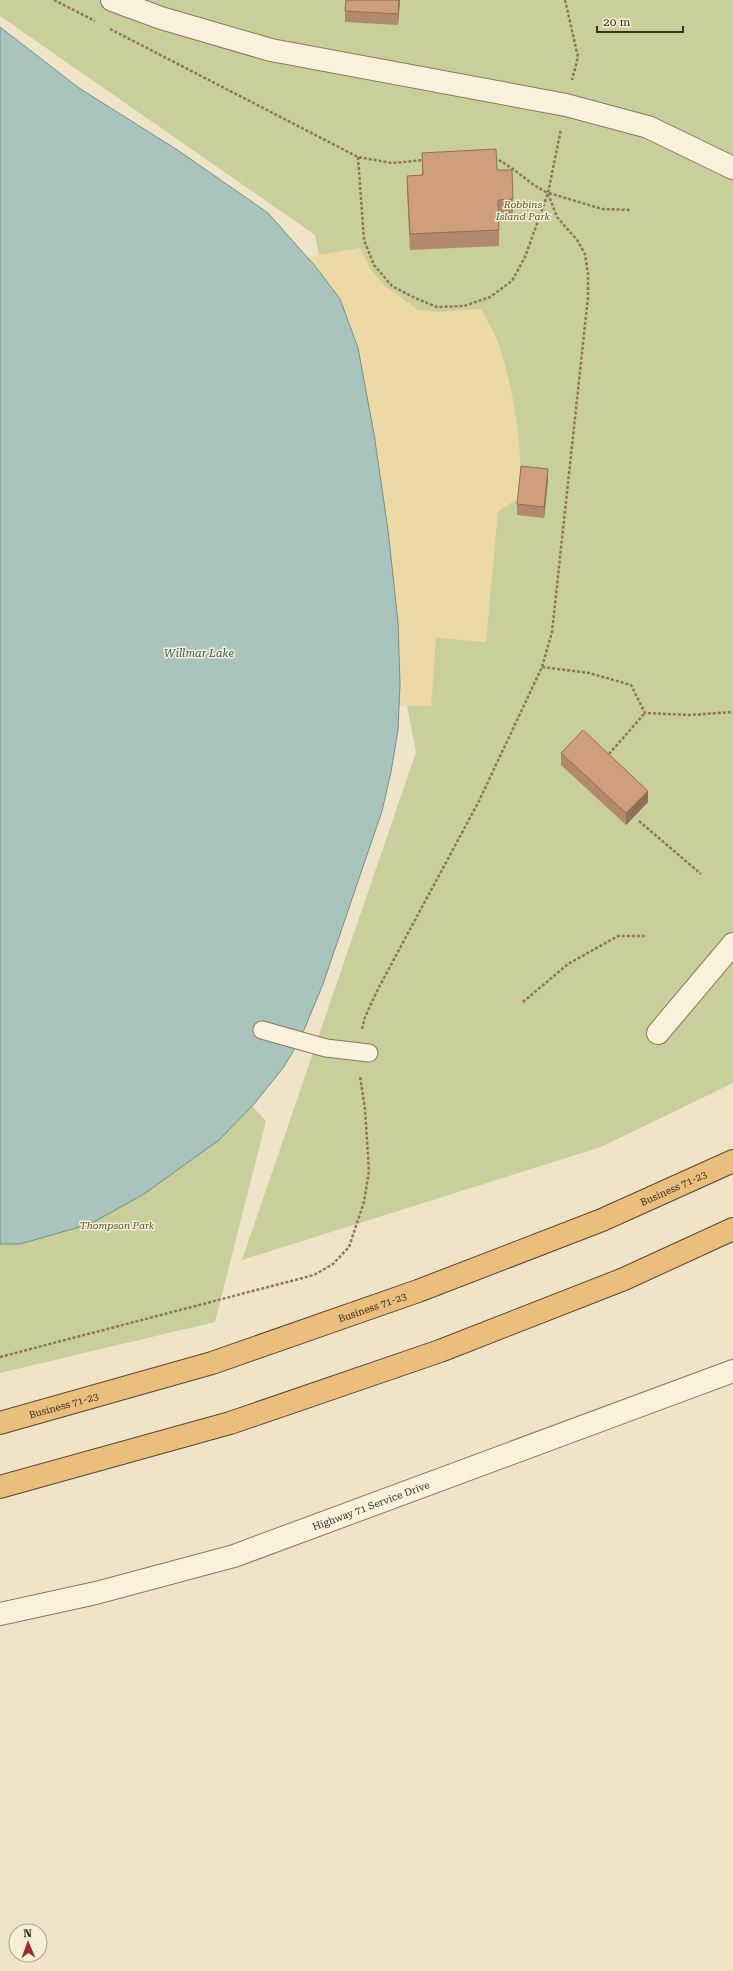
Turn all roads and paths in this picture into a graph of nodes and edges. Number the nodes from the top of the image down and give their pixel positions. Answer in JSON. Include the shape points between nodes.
{"nodes":[{"id":1,"x":54,"y":0,"type":"edge"},
{"id":2,"x":112,"y":0,"type":"edge"},
{"id":3,"x":96,"y":22,"type":"dead end"},
{"id":4,"x":103,"y":26,"type":"dead end"},
{"id":5,"x":358,"y":157,"type":"junction"},
{"id":6,"x":487,"y":158,"type":"edge"},
{"id":7,"x":432,"y":160,"type":"edge"},
{"id":8,"x":733,"y":168,"type":"edge"},
{"id":9,"x":548,"y":193,"type":"junction"},
{"id":10,"x":631,"y":210,"type":"dead end"},
{"id":11,"x":542,"y":667,"type":"junction"},
{"id":12,"x":733,"y":712,"type":"edge"},
{"id":13,"x":646,"y":713,"type":"junction"},
{"id":14,"x":609,"y":754,"type":"edge"},
{"id":15,"x":639,"y":821,"type":"dead end"},
{"id":16,"x":701,"y":874,"type":"dead end"},
{"id":17,"x":647,"y":936,"type":"dead end"},
{"id":18,"x":733,"y":944,"type":"edge"},
{"id":19,"x":524,"y":1002,"type":"dead end"},
{"id":20,"x":262,"y":1030,"type":"dead end"},
{"id":21,"x":658,"y":1033,"type":"dead end"},
{"id":22,"x":363,"y":1052,"type":"junction"},
{"id":23,"x":733,"y":1161,"type":"edge"},
{"id":24,"x":733,"y":1229,"type":"edge"},
{"id":25,"x":0,"y":1357,"type":"edge"},
{"id":26,"x":733,"y":1371,"type":"edge"},
{"id":27,"x":0,"y":1423,"type":"edge"},
{"id":28,"x":0,"y":1487,"type":"edge"},
{"id":29,"x":0,"y":1614,"type":"edge"}],
"edges":[{"from":1,"to":3,"type":"path"},
{"from":2,"to":8,"type":"street","via":[[161,18],[271,50],[566,105],[648,127]]},
{"from":4,"to":5,"type":"path"},
{"from":5,"to":7,"type":"path","via":[[392,163]]},
{"from":5,"to":9,"type":"path","via":[[364,240],[374,265],[392,286],[437,307],[464,306],[490,297],[512,281],[525,257]]},
{"from":6,"to":9,"type":"path","via":[[509,164],[533,185]]},
{"from":9,"to":10,"type":"path","via":[[602,209]]},
{"from":9,"to":11,"type":"path","via":[[557,216],[577,240],[584,254],[588,274],[588,297],[552,632]]},
{"from":11,"to":13,"type":"path","via":[[589,673],[631,685]]},
{"from":11,"to":22,"type":"path","via":[[479,801],[378,989],[365,1017]]},
{"from":12,"to":13,"type":"path","via":[[690,715]]},
{"from":13,"to":14,"type":"path"},
{"from":15,"to":16,"type":"path"},
{"from":17,"to":19,"type":"path","via":[[618,936],[568,964]]},
{"from":18,"to":21,"type":"street"},
{"from":20,"to":22,"type":"lane","via":[[306,1043]]},
{"from":22,"to":25,"type":"path","via":[[358,1065],[365,1109],[369,1171],[364,1202],[349,1248],[333,1264],[314,1275]]},
{"from":23,"to":27,"type":"highway","name":"Business 71-23","via":[[602,1220],[418,1291],[212,1363]]},
{"from":24,"to":28,"type":"highway","via":[[624,1279],[440,1351],[230,1423]]},
{"from":26,"to":29,"type":"street","name":"Highway 71 Service Drive","via":[[234,1556],[96,1593]]}]}
